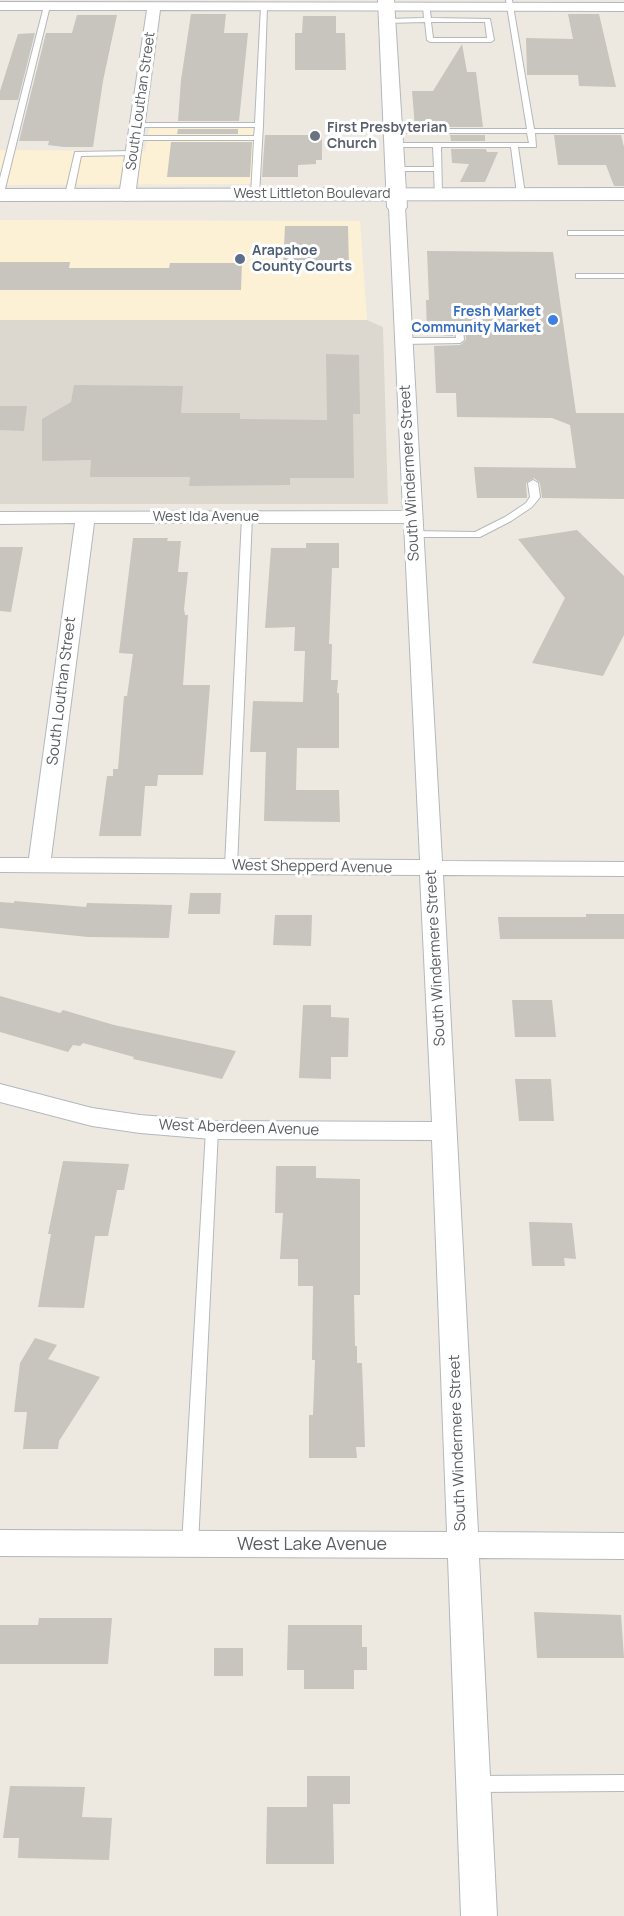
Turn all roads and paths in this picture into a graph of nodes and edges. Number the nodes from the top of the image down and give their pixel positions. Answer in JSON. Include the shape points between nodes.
{"nodes":[{"id":1,"x":510,"y":3,"type":"edge"},
{"id":2,"x":0,"y":6,"type":"edge"},
{"id":3,"x":47,"y":6,"type":"junction"},
{"id":4,"x":154,"y":6,"type":"junction"},
{"id":5,"x":264,"y":6,"type":"junction"},
{"id":6,"x":426,"y":6,"type":"junction"},
{"id":7,"x":624,"y":7,"type":"edge"},
{"id":8,"x":386,"y":9,"type":"edge"},
{"id":9,"x":428,"y":20,"type":"junction"},
{"id":10,"x":259,"y":125,"type":"junction"},
{"id":11,"x":531,"y":131,"type":"junction"},
{"id":12,"x":624,"y":131,"type":"edge"},
{"id":13,"x":136,"y":132,"type":"junction"},
{"id":14,"x":258,"y":138,"type":"junction"},
{"id":15,"x":393,"y":138,"type":"junction"},
{"id":16,"x":437,"y":145,"type":"junction"},
{"id":17,"x":514,"y":145,"type":"junction"},
{"id":18,"x":532,"y":145,"type":"junction"},
{"id":19,"x":0,"y":153,"type":"edge"},
{"id":20,"x":10,"y":153,"type":"junction"},
{"id":21,"x":133,"y":153,"type":"junction"},
{"id":22,"x":535,"y":154,"type":"dead end"},
{"id":23,"x":395,"y":169,"type":"junction"},
{"id":24,"x":438,"y":169,"type":"junction"},
{"id":25,"x":1,"y":187,"type":"edge"},
{"id":26,"x":438,"y":194,"type":"junction"},
{"id":27,"x":521,"y":194,"type":"junction"},
{"id":28,"x":624,"y":194,"type":"edge"},
{"id":29,"x":69,"y":195,"type":"junction"},
{"id":30,"x":255,"y":195,"type":"junction"},
{"id":31,"x":127,"y":196,"type":"junction"},
{"id":32,"x":397,"y":200,"type":"junction"},
{"id":33,"x":0,"y":207,"type":"edge"},
{"id":34,"x":624,"y":207,"type":"edge"},
{"id":35,"x":571,"y":233,"type":"dead end"},
{"id":36,"x":624,"y":233,"type":"edge"},
{"id":37,"x":579,"y":276,"type":"dead end"},
{"id":38,"x":624,"y":276,"type":"edge"},
{"id":39,"x":459,"y":329,"type":"dead end"},
{"id":40,"x":403,"y":341,"type":"junction"},
{"id":41,"x":533,"y":483,"type":"dead end"},
{"id":42,"x":247,"y":517,"type":"junction"},
{"id":43,"x":0,"y":518,"type":"edge"},
{"id":44,"x":85,"y":518,"type":"junction"},
{"id":45,"x":412,"y":525,"type":"junction"},
{"id":46,"x":0,"y":865,"type":"edge"},
{"id":47,"x":39,"y":865,"type":"junction"},
{"id":48,"x":231,"y":866,"type":"junction"},
{"id":49,"x":431,"y":868,"type":"junction"},
{"id":50,"x":624,"y":869,"type":"edge"},
{"id":51,"x":0,"y":1093,"type":"edge"},
{"id":52,"x":213,"y":1130,"type":"junction"},
{"id":53,"x":445,"y":1131,"type":"junction"},
{"id":54,"x":0,"y":1543,"type":"edge"},
{"id":55,"x":190,"y":1545,"type":"junction"},
{"id":56,"x":462,"y":1546,"type":"junction"},
{"id":57,"x":624,"y":1546,"type":"edge"},
{"id":58,"x":624,"y":1783,"type":"edge"},
{"id":59,"x":472,"y":1784,"type":"junction"},
{"id":60,"x":479,"y":1916,"type":"edge"}],
"edges":[{"from":1,"to":6,"type":"street"},
{"from":1,"to":7,"type":"street"},
{"from":1,"to":11,"type":"lane"},
{"from":2,"to":3,"type":"street"},
{"from":3,"to":4,"type":"street"},
{"from":3,"to":20,"type":"lane"},
{"from":4,"to":5,"type":"street"},
{"from":4,"to":13,"type":"street","name":"South Louthan Street"},
{"from":5,"to":8,"type":"street"},
{"from":5,"to":10,"type":"lane"},
{"from":6,"to":8,"type":"street"},
{"from":6,"to":9,"type":"lane"},
{"from":8,"to":9,"type":"lane"},
{"from":8,"to":15,"type":"street","name":"South Windermere Street"},
{"from":9,"to":9,"type":"lane","via":[[430,40],[491,40],[488,20]]},
{"from":10,"to":13,"type":"lane"},
{"from":10,"to":14,"type":"lane"},
{"from":11,"to":12,"type":"lane"},
{"from":11,"to":15,"type":"lane"},
{"from":11,"to":18,"type":"lane"},
{"from":13,"to":14,"type":"lane"},
{"from":13,"to":21,"type":"street","name":"South Louthan Street"},
{"from":14,"to":30,"type":"lane"},
{"from":15,"to":16,"type":"lane"},
{"from":15,"to":23,"type":"street","name":"South Windermere Street"},
{"from":16,"to":17,"type":"lane"},
{"from":16,"to":24,"type":"lane"},
{"from":17,"to":18,"type":"lane"},
{"from":17,"to":27,"type":"lane"},
{"from":18,"to":22,"type":"lane"},
{"from":19,"to":20,"type":"lane"},
{"from":20,"to":25,"type":"lane"},
{"from":21,"to":29,"type":"lane","via":[[78,154]]},
{"from":21,"to":31,"type":"street","name":"South Louthan Street"},
{"from":23,"to":24,"type":"lane"},
{"from":23,"to":32,"type":"street","name":"South Windermere Street"},
{"from":24,"to":26,"type":"lane"},
{"from":25,"to":29,"type":"main road","name":"West Littleton Boulevard"},
{"from":26,"to":27,"type":"main road","name":"West Littleton Boulevard"},
{"from":26,"to":32,"type":"main road","name":"West Littleton Boulevard"},
{"from":27,"to":28,"type":"main road","name":"West Littleton Boulevard"},
{"from":29,"to":31,"type":"main road","name":"West Littleton Boulevard"},
{"from":30,"to":31,"type":"main road","name":"West Littleton Boulevard"},
{"from":30,"to":32,"type":"main road","name":"West Littleton Boulevard"},
{"from":32,"to":33,"type":"main road","name":"West Littleton Boulevard"},
{"from":32,"to":34,"type":"main road","name":"West Littleton Boulevard"},
{"from":32,"to":40,"type":"street","name":"South Windermere Street"},
{"from":35,"to":36,"type":"lane"},
{"from":37,"to":38,"type":"lane"},
{"from":39,"to":40,"type":"lane","via":[[460,340]]},
{"from":40,"to":45,"type":"street","name":"South Windermere Street"},
{"from":41,"to":45,"type":"lane","via":[[535,497],[529,505],[477,535]]},
{"from":42,"to":44,"type":"street","name":"West Ida Avenue"},
{"from":42,"to":45,"type":"street","name":"West Ida Avenue"},
{"from":42,"to":48,"type":"lane"},
{"from":43,"to":44,"type":"street","name":"West Ida Avenue"},
{"from":44,"to":47,"type":"street","name":"South Louthan Street"},
{"from":45,"to":49,"type":"street","name":"South Windermere Street"},
{"from":46,"to":47,"type":"street","name":"West Shepperd Avenue"},
{"from":47,"to":48,"type":"street","name":"West Shepperd Avenue"},
{"from":48,"to":49,"type":"street","name":"West Shepperd Avenue"},
{"from":49,"to":50,"type":"street","name":"West Shepperd Avenue"},
{"from":49,"to":53,"type":"street","name":"South Windermere Street"},
{"from":51,"to":52,"type":"street","name":"West Aberdeen Avenue","via":[[92,1117]]},
{"from":52,"to":53,"type":"street","name":"West Aberdeen Avenue"},
{"from":52,"to":55,"type":"lane"},
{"from":53,"to":56,"type":"street","name":"South Windermere Street"},
{"from":54,"to":55,"type":"street","name":"West Lake Avenue"},
{"from":55,"to":56,"type":"street","name":"West Lake Avenue"},
{"from":56,"to":57,"type":"street","name":"West Lake Avenue"},
{"from":56,"to":59,"type":"street","name":"South Windermere Street"},
{"from":58,"to":59,"type":"lane"},
{"from":59,"to":60,"type":"street","name":"South Windermere Street"}]}
